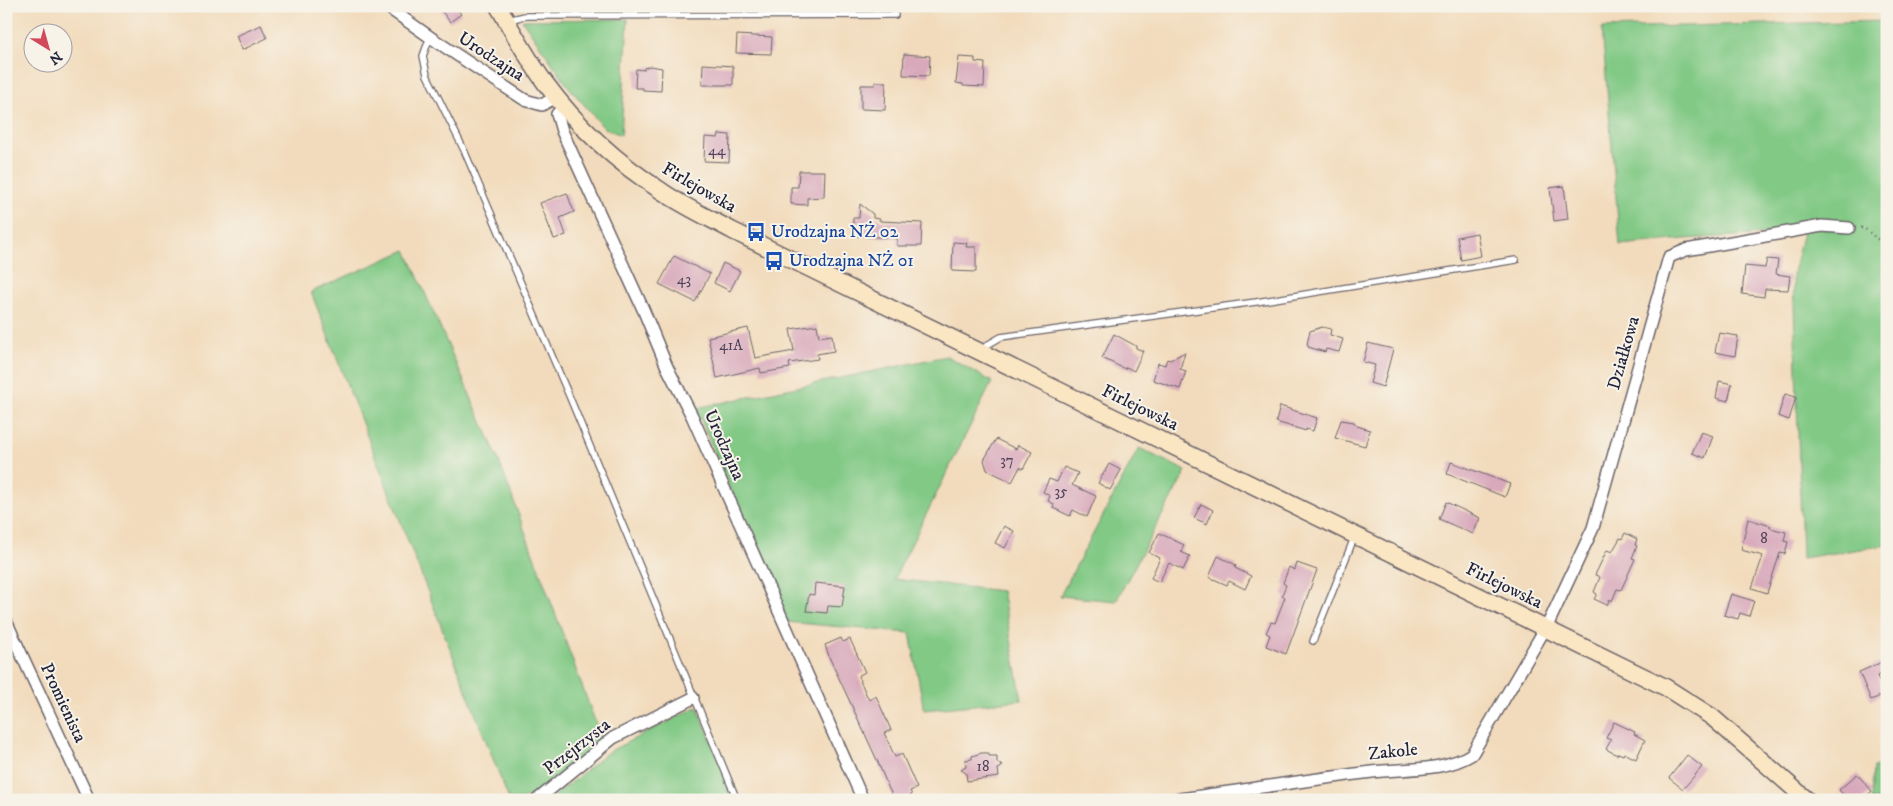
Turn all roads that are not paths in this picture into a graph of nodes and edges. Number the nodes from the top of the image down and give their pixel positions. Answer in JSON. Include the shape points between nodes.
{"nodes":[{"id":1,"x":386,"y":6,"type":"edge"},
{"id":2,"x":498,"y":6,"type":"edge"},
{"id":3,"x":896,"y":15,"type":"dead end"},
{"id":4,"x":507,"y":21,"type":"junction"},
{"id":5,"x":430,"y":38,"type":"junction"},
{"id":6,"x":560,"y":101,"type":"junction"},
{"id":7,"x":1849,"y":228,"type":"road end"},
{"id":8,"x":1516,"y":260,"type":"dead end"},
{"id":9,"x":981,"y":352,"type":"junction"},
{"id":10,"x":1355,"y":536,"type":"junction"},
{"id":11,"x":6,"y":621,"type":"edge"},
{"id":12,"x":1545,"y":628,"type":"junction"},
{"id":13,"x":1313,"y":641,"type":"dead end"},
{"id":14,"x":693,"y":698,"type":"junction"},
{"id":15,"x":89,"y":800,"type":"edge"},
{"id":16,"x":537,"y":800,"type":"edge"},
{"id":17,"x":737,"y":800,"type":"edge"},
{"id":18,"x":863,"y":800,"type":"edge"},
{"id":19,"x":1172,"y":800,"type":"edge"},
{"id":20,"x":1807,"y":800,"type":"edge"}],
"edges":[{"from":1,"to":5,"type":"street","name":"Urodzajna"},
{"from":2,"to":4,"type":"street","name":"Firlejowska"},
{"from":3,"to":4,"type":"lane","via":[[525,16]]},
{"from":4,"to":6,"type":"street","name":"Firlejowska","via":[[538,73]]},
{"from":5,"to":6,"type":"street","name":"Urodzajna","via":[[526,100],[542,105]]},
{"from":5,"to":14,"type":"lane","via":[[423,56],[427,75],[464,150],[570,398]]},
{"from":6,"to":9,"type":"street","name":"Firlejowska","via":[[611,154],[673,199]]},
{"from":6,"to":18,"type":"street","name":"Urodzajna","via":[[558,124]]},
{"from":7,"to":12,"type":"street","name":"Działkowa","via":[[1822,226],[1686,250],[1669,257],[1593,528]]},
{"from":8,"to":9,"type":"lane","via":[[1256,302],[1001,337]]},
{"from":9,"to":10,"type":"street","name":"Firlejowska"},
{"from":10,"to":12,"type":"street","name":"Firlejowska"},
{"from":10,"to":13,"type":"lane"},
{"from":11,"to":15,"type":"street","name":"Promienista"},
{"from":12,"to":19,"type":"street","name":"Zakole","via":[[1472,754],[1462,760]]},
{"from":12,"to":20,"type":"street","name":"Firlejowska","via":[[1698,706]]},
{"from":14,"to":16,"type":"street","name":"Przejrzysta","via":[[613,738]]},
{"from":14,"to":17,"type":"lane"}]}
